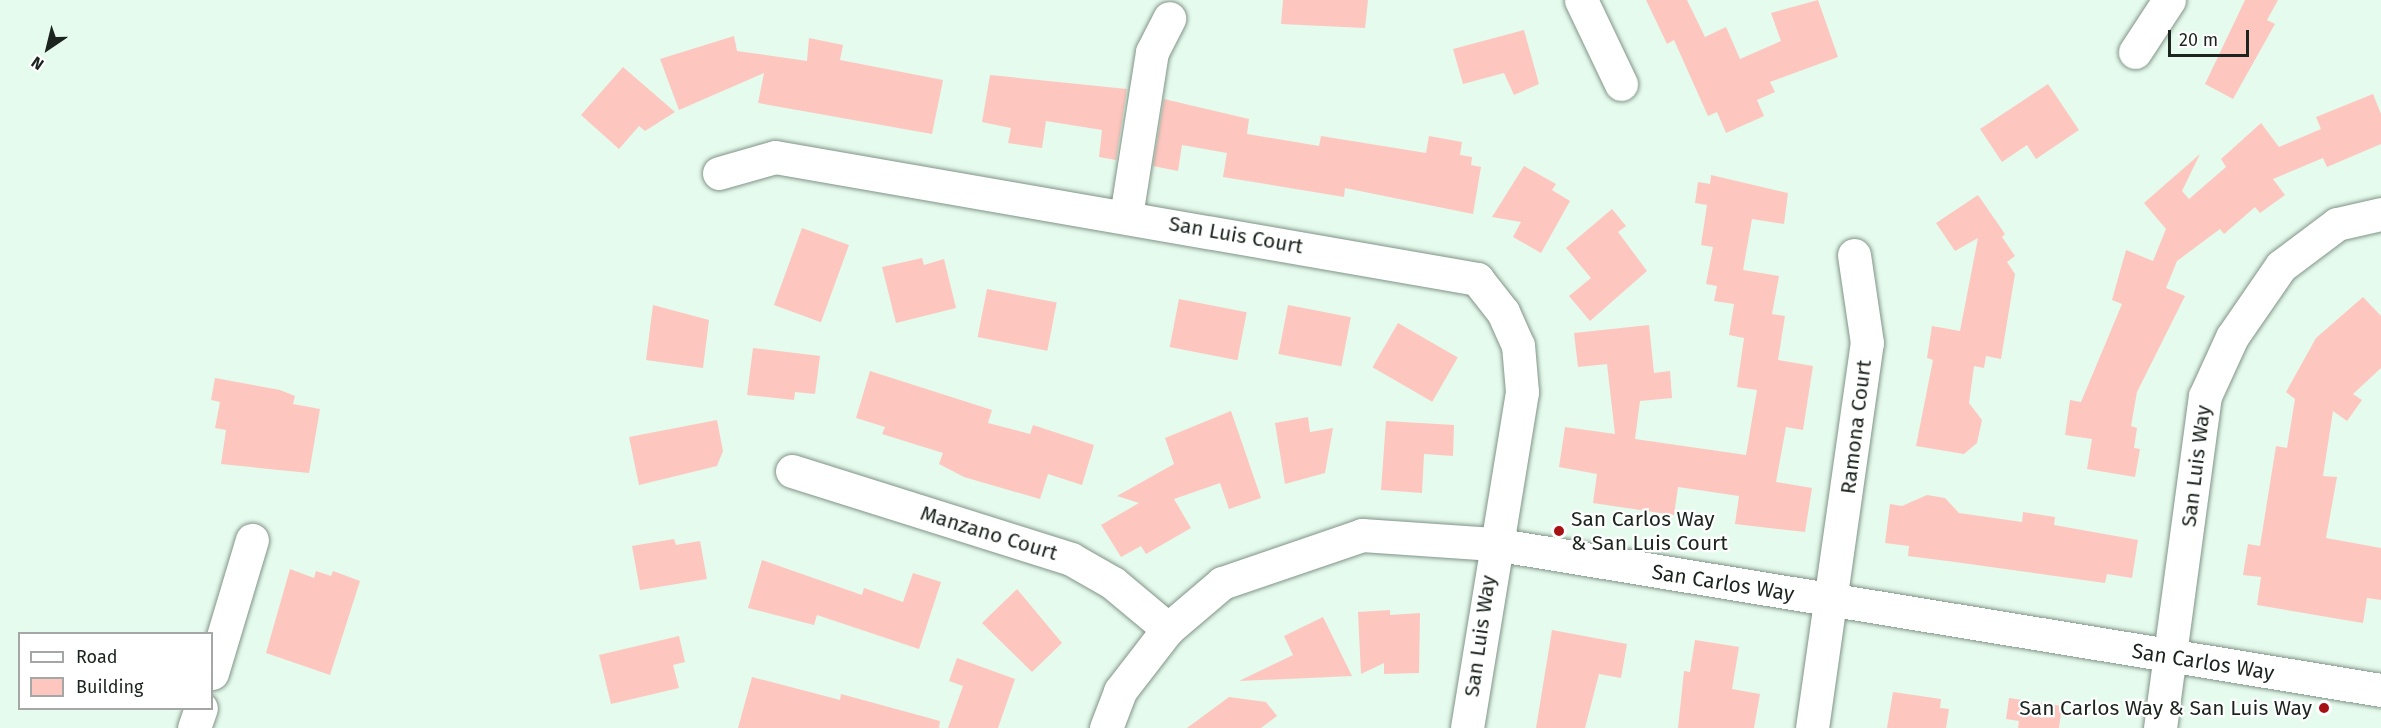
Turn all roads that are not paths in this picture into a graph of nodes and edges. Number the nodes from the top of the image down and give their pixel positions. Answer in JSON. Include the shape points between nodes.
{"nodes":[{"id":1,"x":1581,"y":0,"type":"edge"},
{"id":2,"x":2169,"y":0,"type":"edge"},
{"id":3,"x":1169,"y":18,"type":"dead end"},
{"id":4,"x":2134,"y":52,"type":"dead end"},
{"id":5,"x":1621,"y":84,"type":"dead end"},
{"id":6,"x":719,"y":173,"type":"dead end"},
{"id":7,"x":2381,"y":214,"type":"edge"},
{"id":8,"x":1126,"y":216,"type":"junction"},
{"id":9,"x":1854,"y":255,"type":"dead end"},
{"id":10,"x":792,"y":471,"type":"dead end"},
{"id":11,"x":252,"y":540,"type":"dead end"},
{"id":12,"x":1494,"y":544,"type":"junction"},
{"id":13,"x":1834,"y":600,"type":"junction"},
{"id":14,"x":1168,"y":629,"type":"junction"},
{"id":15,"x":2172,"y":657,"type":"junction"},
{"id":16,"x":213,"y":670,"type":"edge"},
{"id":17,"x":2381,"y":690,"type":"edge"},
{"id":18,"x":200,"y":710,"type":"edge"},
{"id":19,"x":194,"y":728,"type":"edge"},
{"id":20,"x":1106,"y":728,"type":"edge"},
{"id":21,"x":1467,"y":728,"type":"edge"},
{"id":22,"x":1812,"y":728,"type":"edge"},
{"id":23,"x":2160,"y":728,"type":"edge"}],
"edges":[{"from":1,"to":5,"type":"street"},
{"from":2,"to":4,"type":"street"},
{"from":3,"to":8,"type":"street","via":[[1152,52]]},
{"from":6,"to":8,"type":"street","name":"San Luis Court","via":[[775,157]]},
{"from":7,"to":15,"type":"street","name":"San Luis Way","via":[[2337,224],[2281,266],[2232,336],[2205,396]]},
{"from":8,"to":12,"type":"street","name":"San Luis Court","via":[[1477,279],[1503,312],[1518,345],[1522,392]]},
{"from":9,"to":13,"type":"street","name":"Ramona Court","via":[[1867,343]]},
{"from":10,"to":14,"type":"street","name":"Manzano Court","via":[[1071,559],[1113,583]]},
{"from":11,"to":16,"type":"street"},
{"from":12,"to":13,"type":"street","name":"San Carlos Way"},
{"from":12,"to":14,"type":"street","name":"San Carlos Way","via":[[1362,535],[1222,583]]},
{"from":12,"to":21,"type":"street","name":"San Luis Way"},
{"from":13,"to":15,"type":"street","name":"San Carlos Way"},
{"from":13,"to":22,"type":"street","name":"Ramona Court"},
{"from":14,"to":20,"type":"street","name":"San Carlos Way","via":[[1120,691]]},
{"from":15,"to":17,"type":"street","name":"San Carlos Way"},
{"from":15,"to":23,"type":"street","name":"San Luis Way"},
{"from":18,"to":19,"type":"street"}]}
